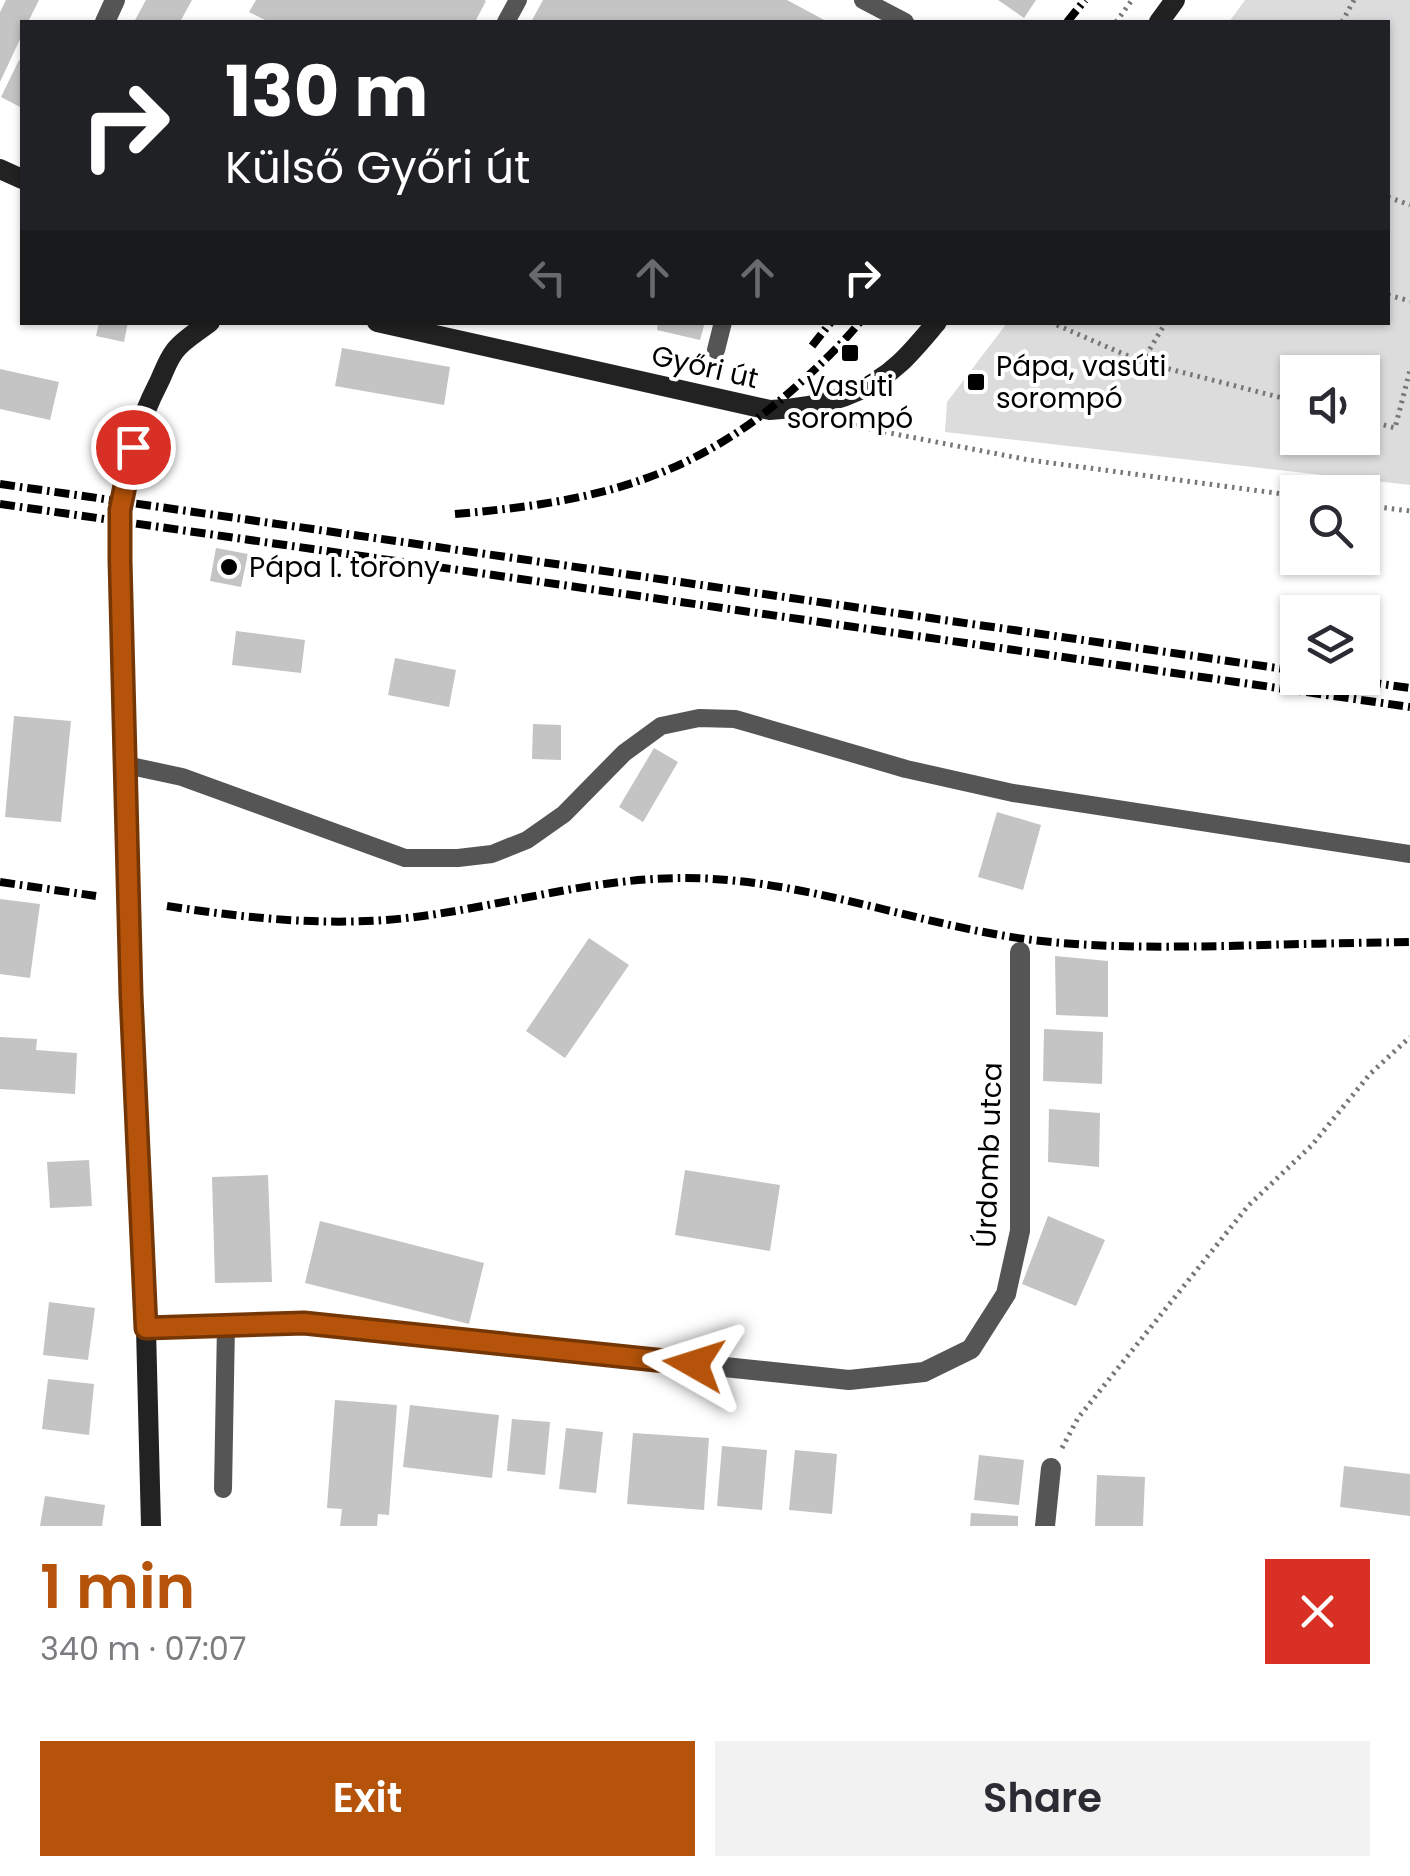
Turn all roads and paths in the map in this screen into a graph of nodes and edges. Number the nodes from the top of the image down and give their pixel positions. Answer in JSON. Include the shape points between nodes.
{"nodes":[{"id":1,"x":863,"y":0,"type":"edge"},
{"id":2,"x":900,"y":20,"type":"edge"},
{"id":3,"x":1410,"y":196,"type":"edge"},
{"id":4,"x":1409,"y":205,"type":"edge"},
{"id":5,"x":206,"y":325,"type":"edge"},
{"id":6,"x":387,"y":325,"type":"edge"},
{"id":7,"x":722,"y":325,"type":"edge"},
{"id":8,"x":934,"y":325,"type":"edge"},
{"id":9,"x":1057,"y":325,"type":"edge"},
{"id":10,"x":1164,"y":325,"type":"edge"},
{"id":11,"x":716,"y":350,"type":"dead end"},
{"id":12,"x":1142,"y":362,"type":"junction"},
{"id":13,"x":1410,"y":370,"type":"edge"},
{"id":14,"x":1280,"y":397,"type":"edge"},
{"id":15,"x":837,"y":400,"type":"junction"},
{"id":16,"x":1380,"y":424,"type":"edge"},
{"id":17,"x":1280,"y":494,"type":"edge"},
{"id":18,"x":1380,"y":507,"type":"edge"},
{"id":19,"x":1410,"y":511,"type":"edge"},
{"id":20,"x":126,"y":766,"type":"junction"},
{"id":21,"x":1410,"y":854,"type":"edge"},
{"id":22,"x":1020,"y":952,"type":"dead end"},
{"id":23,"x":1410,"y":1037,"type":"edge"},
{"id":24,"x":226,"y":1325,"type":"junction"},
{"id":25,"x":146,"y":1328,"type":"junction"},
{"id":26,"x":1051,"y":1468,"type":"joint"},
{"id":27,"x":223,"y":1489,"type":"dead end"},
{"id":28,"x":150,"y":1526,"type":"edge"},
{"id":29,"x":1045,"y":1526,"type":"edge"}],
"edges":[{"from":1,"to":2,"type":"lane"},
{"from":3,"to":4,"type":"path"},
{"from":5,"to":20,"type":"main road","via":[[175,350],[142,418],[126,480],[119,532]]},
{"from":6,"to":15,"type":"main road","name":"Győri út","via":[[770,410]]},
{"from":7,"to":11,"type":"lane"},
{"from":8,"to":15,"type":"main road","name":"Győri út","via":[[898,365]]},
{"from":9,"to":12,"type":"path"},
{"from":10,"to":12,"type":"path"},
{"from":12,"to":14,"type":"path"},
{"from":13,"to":16,"type":"path","via":[[1394,428]]},
{"from":15,"to":17,"type":"path","via":[[858,426],[1029,460]]},
{"from":18,"to":19,"type":"path"},
{"from":20,"to":21,"type":"lane","via":[[182,777],[405,858],[458,858],[526,840],[660,726],[735,719],[1012,793]]},
{"from":20,"to":25,"type":"main road"},
{"from":22,"to":24,"type":"street","name":"Úrdomb utca","via":[[1020,1231],[1006,1294],[971,1350],[924,1372],[849,1380],[304,1323]]},
{"from":23,"to":26,"type":"path","via":[[1248,1206],[1078,1418]]},
{"from":24,"to":25,"type":"street"},
{"from":24,"to":27,"type":"lane"},
{"from":25,"to":28,"type":"main road"},
{"from":26,"to":29,"type":"street"}]}
